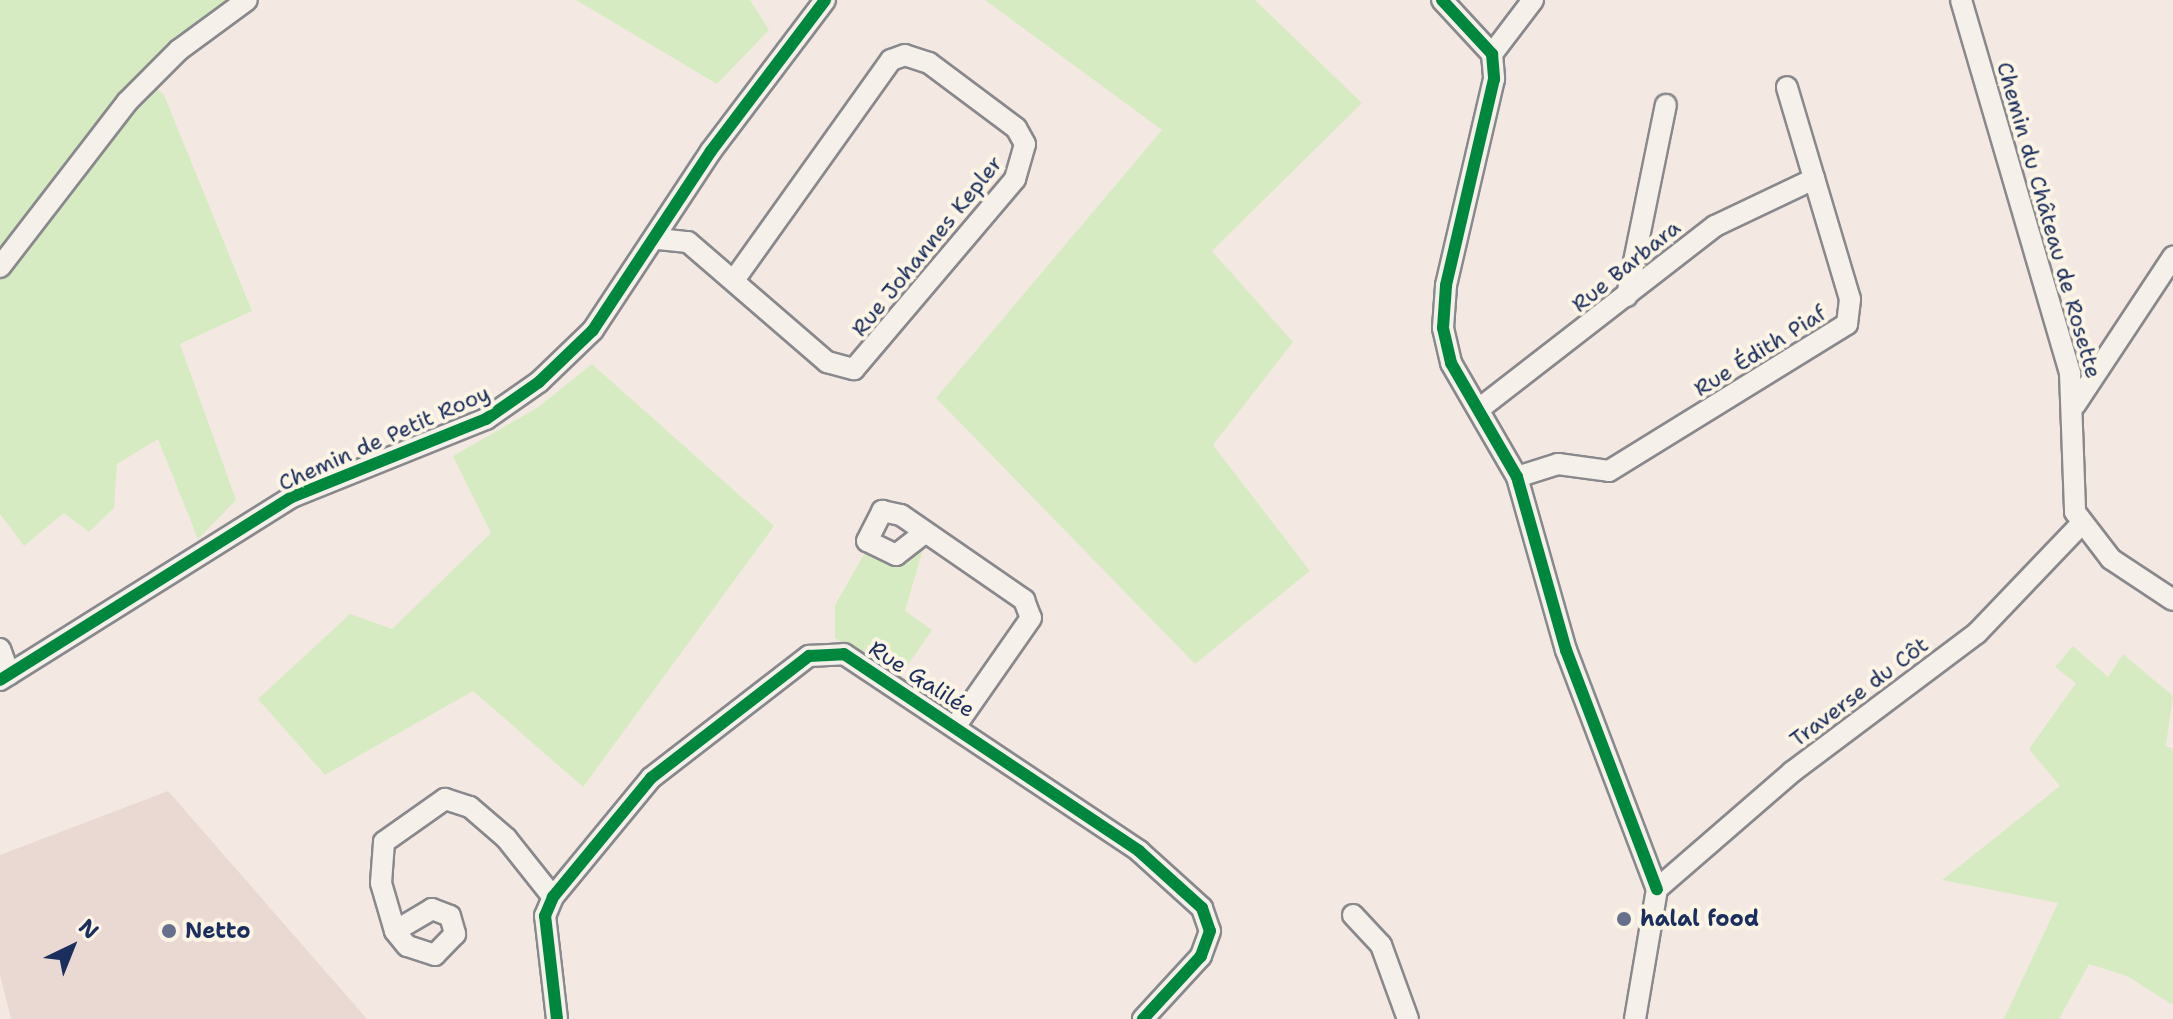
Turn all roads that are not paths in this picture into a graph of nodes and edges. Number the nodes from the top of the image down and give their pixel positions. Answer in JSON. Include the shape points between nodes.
{"nodes":[{"id":1,"x":247,"y":0,"type":"edge"},
{"id":2,"x":825,"y":0,"type":"edge"},
{"id":3,"x":1442,"y":0,"type":"edge"},
{"id":4,"x":1533,"y":0,"type":"edge"},
{"id":5,"x":1961,"y":0,"type":"edge"},
{"id":6,"x":1492,"y":54,"type":"junction"},
{"id":7,"x":1787,"y":87,"type":"dead end"},
{"id":8,"x":1666,"y":105,"type":"dead end"},
{"id":9,"x":1814,"y":179,"type":"junction"},
{"id":10,"x":658,"y":239,"type":"junction"},
{"id":11,"x":2172,"y":259,"type":"edge"},
{"id":12,"x":0,"y":267,"type":"edge"},
{"id":13,"x":735,"y":279,"type":"junction"},
{"id":14,"x":1627,"y":296,"type":"junction"},
{"id":15,"x":2075,"y":405,"type":"junction"},
{"id":16,"x":1479,"y":409,"type":"junction"},
{"id":17,"x":1517,"y":477,"type":"junction"},
{"id":18,"x":2081,"y":524,"type":"junction"},
{"id":19,"x":923,"y":534,"type":"dead end"},
{"id":20,"x":2173,"y":600,"type":"edge"},
{"id":21,"x":0,"y":649,"type":"edge"},
{"id":22,"x":5,"y":677,"type":"edge"},
{"id":23,"x":957,"y":724,"type":"junction"},
{"id":24,"x":1657,"y":889,"type":"junction"},
{"id":25,"x":553,"y":897,"type":"junction"},
{"id":26,"x":1353,"y":915,"type":"dead end"},
{"id":27,"x":395,"y":931,"type":"dead end"},
{"id":28,"x":557,"y":1019,"type":"edge"},
{"id":29,"x":1143,"y":1019,"type":"edge"},
{"id":30,"x":1408,"y":1019,"type":"edge"},
{"id":31,"x":1635,"y":1019,"type":"edge"}],
"edges":[{"from":1,"to":12,"type":"street","via":[[179,50],[127,102]]},
{"from":2,"to":10,"type":"street","name":"Chemin de Petit Rooy","via":[[711,151]]},
{"from":3,"to":6,"type":"street"},
{"from":4,"to":6,"type":"street"},
{"from":5,"to":15,"type":"street","name":"Chemin du Château de Rosette"},
{"from":6,"to":16,"type":"street","via":[[1494,79],[1443,328],[1451,363]]},
{"from":7,"to":9,"type":"street","name":"Rue Édith Piaf"},
{"from":8,"to":14,"type":"street"},
{"from":9,"to":14,"type":"street","name":"Rue Barbara","via":[[1715,226]]},
{"from":9,"to":17,"type":"street","name":"Rue Édith Piaf","via":[[1850,299],[1847,324],[1609,471],[1568,463]]},
{"from":10,"to":13,"type":"street","name":"Rue Johannes Kepler","via":[[688,242]]},
{"from":10,"to":22,"type":"street","name":"Chemin de Petit Rooy","via":[[593,330],[486,419],[292,497]]},
{"from":11,"to":15,"type":"street"},
{"from":13,"to":13,"type":"street","name":"Rue Johannes Kepler","via":[[827,362],[854,369],[1015,179],[1025,144],[1016,128],[929,63],[905,55],[891,60]]},
{"from":14,"to":16,"type":"street","name":"Rue Barbara"},
{"from":15,"to":18,"type":"street","name":"Chemin du Château de Rosette"},
{"from":16,"to":17,"type":"street"},
{"from":17,"to":24,"type":"street","via":[[1566,650]]},
{"from":18,"to":20,"type":"street","via":[[2111,559]]},
{"from":18,"to":24,"type":"street","name":"Traverse du Côt","via":[[1977,633],[1792,772]]},
{"from":19,"to":23,"type":"street","via":[[1024,600],[1031,618]]},
{"from":21,"to":22,"type":"street"},
{"from":23,"to":25,"type":"street","name":"Rue Galilée","via":[[844,654],[809,656],[651,778]]},
{"from":23,"to":29,"type":"street","name":"Rue Galilée","via":[[1139,851],[1202,908],[1210,931],[1201,956]]},
{"from":24,"to":31,"type":"street"},
{"from":25,"to":27,"type":"street","via":[[506,838],[470,807],[445,799],[384,842],[381,883]]},
{"from":25,"to":28,"type":"street","via":[[545,916]]},
{"from":26,"to":30,"type":"street","via":[[1381,945]]}]}
